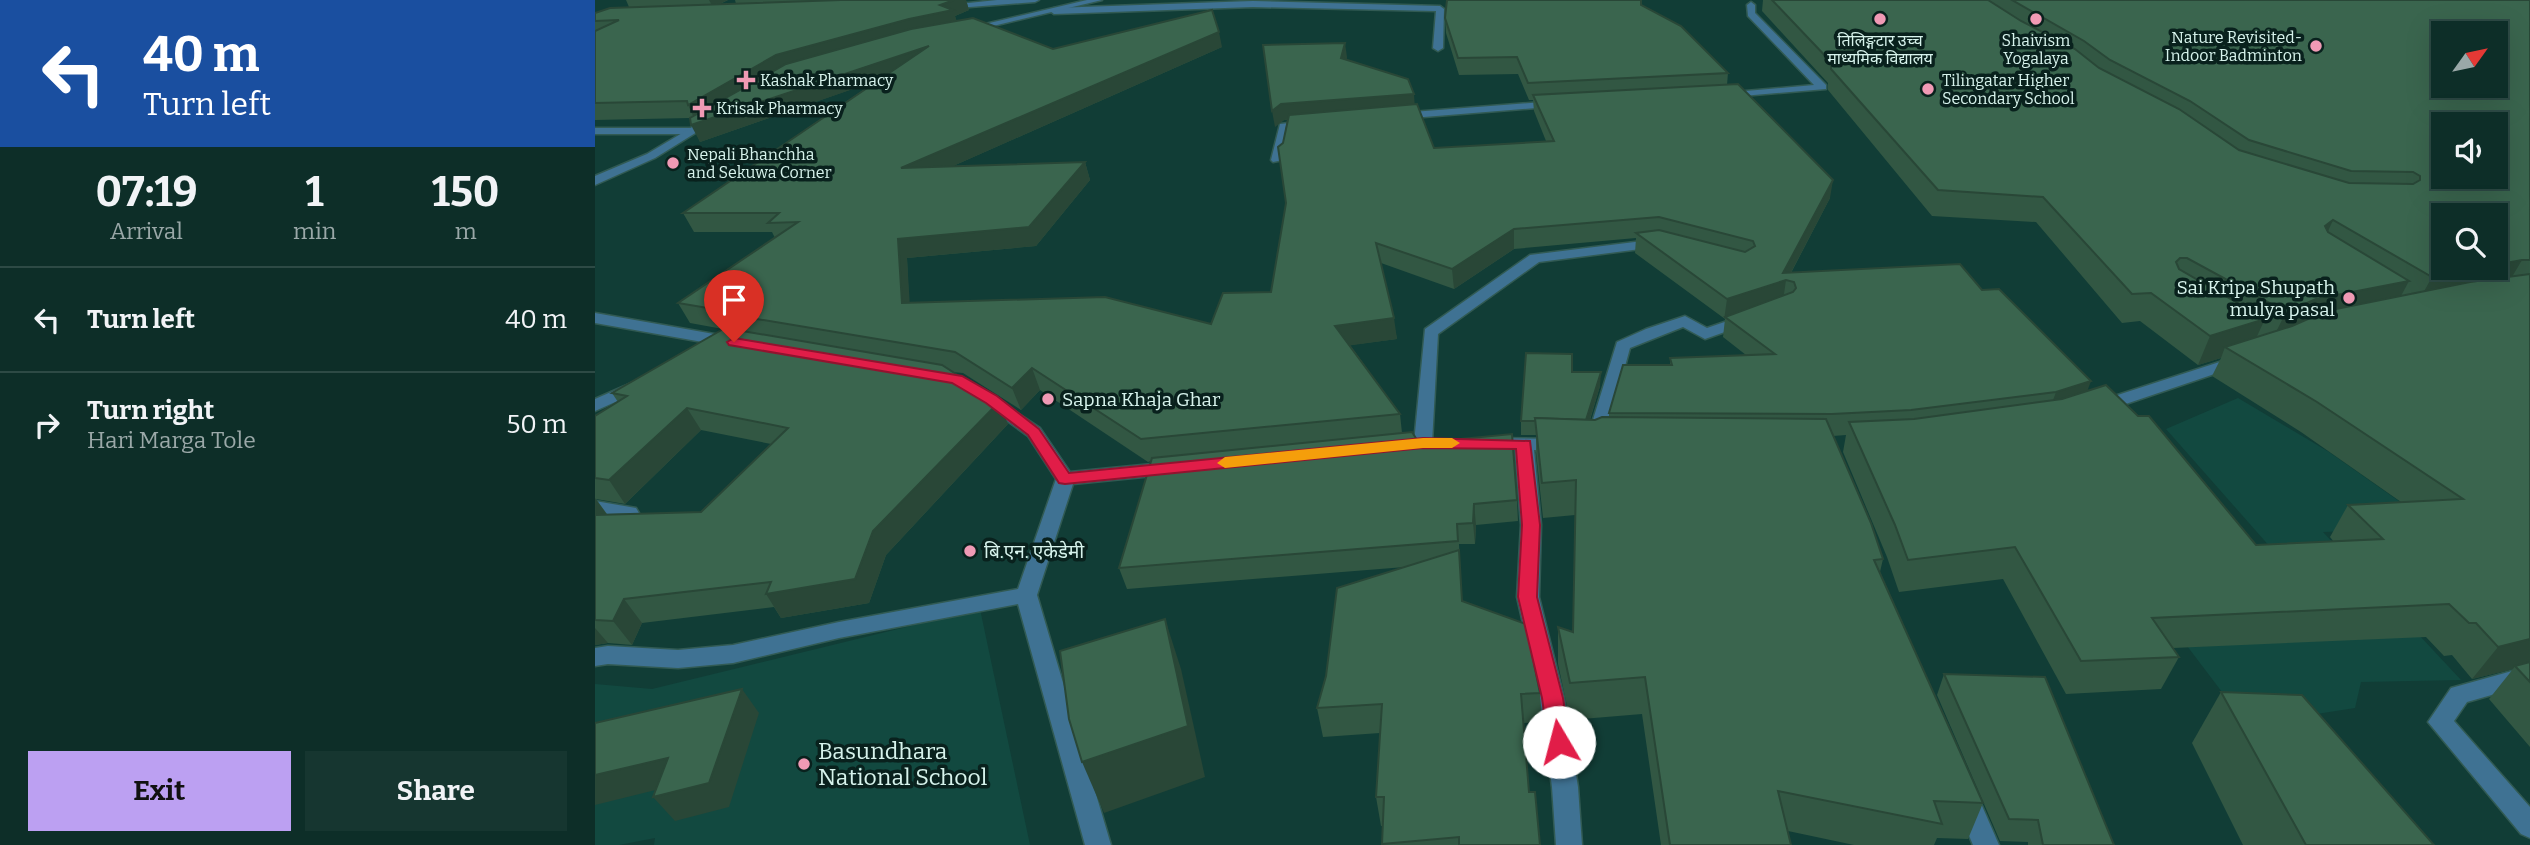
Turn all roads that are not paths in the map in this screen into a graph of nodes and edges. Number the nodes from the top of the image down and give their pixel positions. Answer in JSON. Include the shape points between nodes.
{"nodes":[{"id":1,"x":1035,"y":0,"type":"edge"},
{"id":2,"x":1127,"y":0,"type":"edge"},
{"id":3,"x":1739,"y":0,"type":"edge"},
{"id":4,"x":1095,"y":1,"type":"edge"},
{"id":5,"x":929,"y":7,"type":"edge"},
{"id":6,"x":1054,"y":11,"type":"junction"},
{"id":7,"x":956,"y":31,"type":"edge"},
{"id":8,"x":1438,"y":48,"type":"dead end"},
{"id":9,"x":1712,"y":97,"type":"edge"},
{"id":10,"x":1564,"y":104,"type":"edge"},
{"id":11,"x":728,"y":110,"type":"edge"},
{"id":12,"x":1391,"y":117,"type":"edge"},
{"id":13,"x":1324,"y":123,"type":"edge"},
{"id":14,"x":595,"y":131,"type":"edge"},
{"id":15,"x":692,"y":131,"type":"junction"},
{"id":16,"x":1277,"y":160,"type":"edge"},
{"id":17,"x":595,"y":181,"type":"edge"},
{"id":18,"x":1670,"y":246,"type":"edge"},
{"id":19,"x":1765,"y":313,"type":"edge"},
{"id":20,"x":595,"y":318,"type":"edge"},
{"id":21,"x":716,"y":339,"type":"junction"},
{"id":22,"x":753,"y":345,"type":"edge"},
{"id":23,"x":694,"y":352,"type":"edge"},
{"id":24,"x":2258,"y":354,"type":"edge"},
{"id":25,"x":649,"y":378,"type":"edge"},
{"id":26,"x":968,"y":386,"type":"edge"},
{"id":27,"x":595,"y":406,"type":"edge"},
{"id":28,"x":2077,"y":414,"type":"edge"},
{"id":29,"x":1423,"y":443,"type":"edge"},
{"id":30,"x":1474,"y":444,"type":"edge"},
{"id":31,"x":1524,"y":444,"type":"junction"},
{"id":32,"x":1189,"y":466,"type":"edge"},
{"id":33,"x":1065,"y":479,"type":"junction"},
{"id":34,"x":595,"y":507,"type":"edge"},
{"id":35,"x":629,"y":513,"type":"edge"},
{"id":36,"x":1026,"y":594,"type":"junction"},
{"id":37,"x":595,"y":657,"type":"edge"},
{"id":38,"x":2530,"y":675,"type":"edge"},
{"id":39,"x":1960,"y":783,"type":"edge"},
{"id":40,"x":2530,"y":826,"type":"edge"},
{"id":41,"x":1098,"y":845,"type":"edge"},
{"id":42,"x":1569,"y":845,"type":"edge"},
{"id":43,"x":1986,"y":845,"type":"edge"}],
"edges":[{"from":1,"to":5,"type":"street"},
{"from":2,"to":4,"type":"street"},
{"from":3,"to":9,"type":"street","via":[[1756,5],[1751,14],[1822,88]]},
{"from":4,"to":6,"type":"street"},
{"from":6,"to":7,"type":"street"},
{"from":6,"to":8,"type":"street","via":[[1253,4],[1440,9]]},
{"from":10,"to":12,"type":"street"},
{"from":11,"to":15,"type":"street"},
{"from":13,"to":16,"type":"street","via":[[1284,126]]},
{"from":14,"to":15,"type":"street"},
{"from":15,"to":17,"type":"street"},
{"from":18,"to":29,"type":"street","via":[[1658,243],[1535,258],[1430,332]]},
{"from":19,"to":31,"type":"street","via":[[1705,334],[1679,322],[1623,345],[1600,446]]},
{"from":20,"to":21,"type":"street"},
{"from":21,"to":22,"type":"street"},
{"from":21,"to":23,"type":"street"},
{"from":24,"to":28,"type":"street"},
{"from":25,"to":27,"type":"street"},
{"from":26,"to":33,"type":"street","via":[[1034,432]]},
{"from":30,"to":31,"type":"street"},
{"from":31,"to":42,"type":"street","via":[[1531,525],[1528,597],[1552,698],[1566,787]]},
{"from":32,"to":33,"type":"street"},
{"from":33,"to":36,"type":"street"},
{"from":34,"to":35,"type":"street"},
{"from":36,"to":37,"type":"street","via":[[733,654],[678,659]]},
{"from":36,"to":41,"type":"street"},
{"from":38,"to":40,"type":"street","via":[[2459,695],[2440,722]]},
{"from":39,"to":43,"type":"street"}]}
